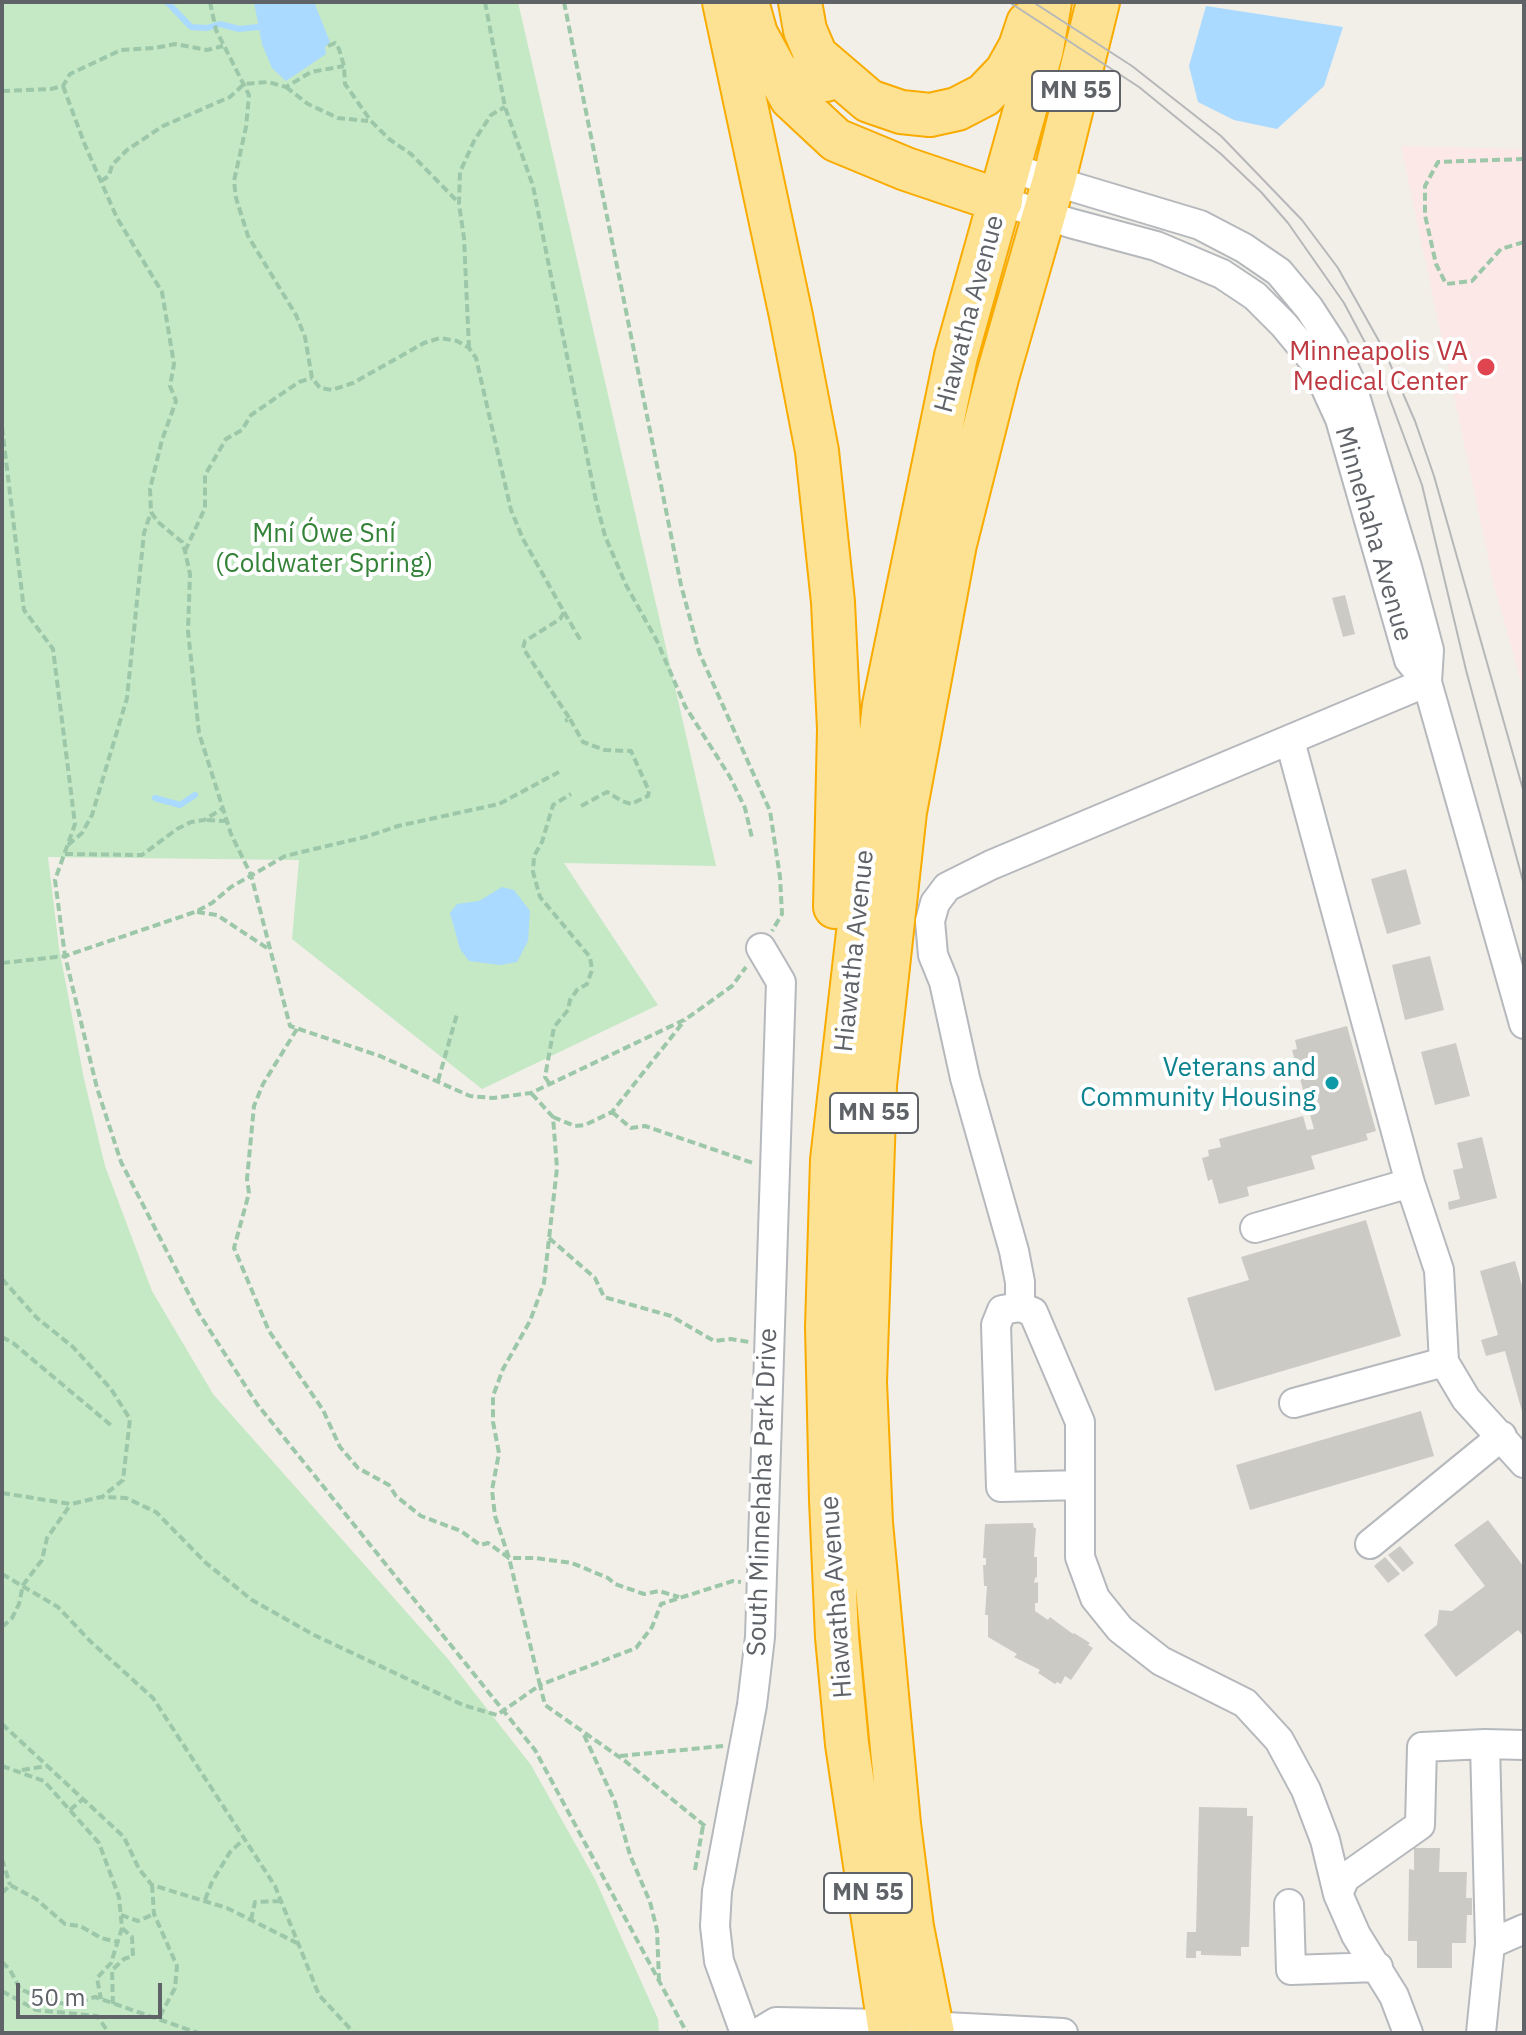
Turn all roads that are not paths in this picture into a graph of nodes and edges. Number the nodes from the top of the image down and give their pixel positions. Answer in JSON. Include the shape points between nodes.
{"nodes":[{"id":1,"x":724,"y":2,"type":"edge"},
{"id":2,"x":747,"y":2,"type":"edge"},
{"id":3,"x":800,"y":2,"type":"edge"},
{"id":4,"x":1035,"y":2,"type":"edge"},
{"id":5,"x":1050,"y":2,"type":"edge"},
{"id":6,"x":1098,"y":2,"type":"edge"},
{"id":7,"x":814,"y":54,"type":"junction"},
{"id":8,"x":1005,"y":184,"type":"junction"},
{"id":9,"x":1048,"y":197,"type":"junction"},
{"id":10,"x":1427,"y":682,"type":"junction"},
{"id":11,"x":1290,"y":741,"type":"junction"},
{"id":12,"x":761,"y":948,"type":"road end"},
{"id":13,"x":1524,"y":1024,"type":"edge"},
{"id":14,"x":832,"y":1160,"type":"junction"},
{"id":15,"x":1410,"y":1183,"type":"junction"},
{"id":16,"x":1255,"y":1228,"type":"dead end"},
{"id":17,"x":1020,"y":1307,"type":"junction"},
{"id":18,"x":1444,"y":1362,"type":"junction"},
{"id":19,"x":1294,"y":1403,"type":"dead end"},
{"id":20,"x":1502,"y":1436,"type":"junction"},
{"id":21,"x":1524,"y":1463,"type":"edge"},
{"id":22,"x":1080,"y":1485,"type":"junction"},
{"id":23,"x":1370,"y":1544,"type":"dead end"},
{"id":24,"x":1485,"y":1744,"type":"junction"},
{"id":25,"x":1524,"y":1745,"type":"edge"},
{"id":26,"x":1338,"y":1894,"type":"junction"},
{"id":27,"x":1289,"y":1904,"type":"dead end"},
{"id":28,"x":1524,"y":1929,"type":"edge"},
{"id":29,"x":1490,"y":1944,"type":"junction"},
{"id":30,"x":1378,"y":1967,"type":"junction"},
{"id":31,"x":889,"y":2028,"type":"edge"},
{"id":32,"x":932,"y":2030,"type":"edge"},
{"id":33,"x":745,"y":2033,"type":"edge"},
{"id":34,"x":758,"y":2033,"type":"edge"},
{"id":35,"x":1063,"y":2033,"type":"edge"},
{"id":36,"x":1408,"y":2033,"type":"edge"},
{"id":37,"x":1481,"y":2033,"type":"edge"}],
"edges":[{"from":1,"to":14,"type":"highway","number":"MN 55","via":[[817,451],[833,602],[839,729]]},
{"from":2,"to":8,"type":"highway","via":[[756,34],[791,98],[836,140],[906,169]]},
{"from":3,"to":7,"type":"highway"},
{"from":4,"to":7,"type":"highway","via":[[1006,72],[984,95],[957,109],[930,115],[869,101]]},
{"from":5,"to":8,"type":"highway"},
{"from":6,"to":9,"type":"highway","number":"MN 55"},
{"from":7,"to":8,"type":"highway","via":[[829,88],[857,113]]},
{"from":8,"to":9,"type":"street","name":"Minnehaha Avenue"},
{"from":8,"to":14,"type":"highway","name":"Hiawatha Avenue","via":[[954,367],[884,705]]},
{"from":9,"to":10,"type":"street","name":"Minnehaha Avenue","via":[[1200,225],[1279,272],[1309,308],[1351,383],[1429,650]]},
{"from":9,"to":32,"type":"highway","name":"Hiawatha Avenue","number":"MN 55","via":[[955,544],[905,812],[875,1085],[865,1382],[871,1523],[899,1824]]},
{"from":10,"to":11,"type":"street"},
{"from":10,"to":13,"type":"street","name":"Minnehaha Avenue"},
{"from":11,"to":15,"type":"street"},
{"from":11,"to":17,"type":"street","via":[[991,865],[947,887],[935,903],[930,921],[933,955],[1014,1251]]},
{"from":12,"to":33,"type":"street","name":"South Minnehaha Park Drive","via":[[781,982],[760,1637],[715,1926],[719,1961]]},
{"from":14,"to":31,"type":"highway","name":"Hiawatha Avenue","number":"MN 55","via":[[827,1327],[837,1637],[847,1744]]},
{"from":15,"to":16,"type":"street"},
{"from":15,"to":18,"type":"street","via":[[1439,1270]]},
{"from":17,"to":22,"type":"street","via":[[1033,1312],[1080,1422]]},
{"from":17,"to":22,"type":"street","via":[[1002,1310],[996,1325],[1001,1487]]},
{"from":18,"to":19,"type":"street"},
{"from":18,"to":20,"type":"street","via":[[1466,1399]]},
{"from":20,"to":21,"type":"street"},
{"from":20,"to":23,"type":"street"},
{"from":22,"to":26,"type":"street","via":[[1080,1557],[1095,1598],[1120,1629],[1161,1661],[1245,1703],[1279,1740],[1306,1790]]},
{"from":24,"to":25,"type":"street"},
{"from":24,"to":26,"type":"street","via":[[1422,1747],[1420,1825],[1345,1878]]},
{"from":24,"to":29,"type":"street"},
{"from":26,"to":30,"type":"street"},
{"from":27,"to":30,"type":"street","via":[[1291,1970]]},
{"from":28,"to":29,"type":"street"},
{"from":29,"to":37,"type":"street"},
{"from":30,"to":36,"type":"street"},
{"from":31,"to":32,"type":"street"},
{"from":31,"to":34,"type":"street","via":[[776,2022]]},
{"from":32,"to":35,"type":"street"}]}
